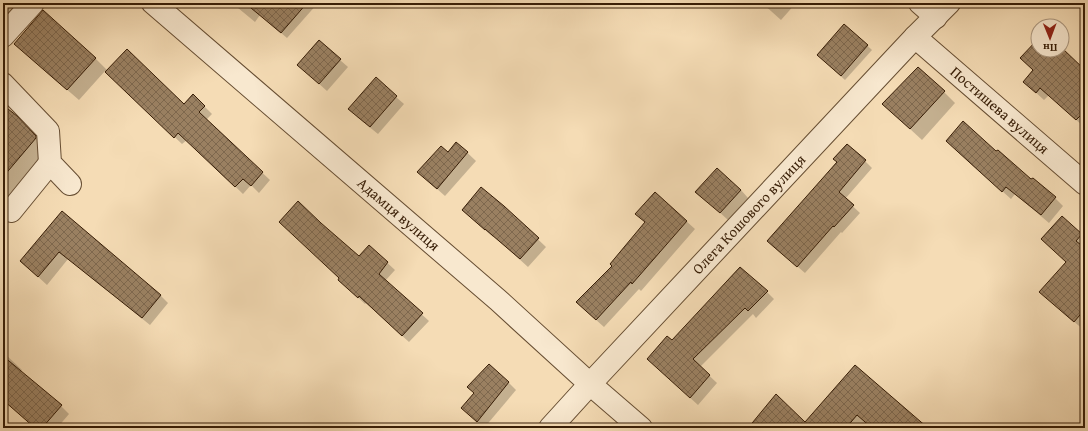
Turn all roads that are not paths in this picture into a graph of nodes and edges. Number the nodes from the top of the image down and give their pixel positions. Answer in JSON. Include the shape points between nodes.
{"nodes":[{"id":1,"x":33,"y":3,"type":"edge"},
{"id":2,"x":153,"y":3,"type":"edge"},
{"id":3,"x":920,"y":3,"type":"edge"},
{"id":4,"x":943,"y":10,"type":"edge"},
{"id":5,"x":3,"y":36,"type":"edge"},
{"id":6,"x":915,"y":37,"type":"junction"},
{"id":7,"x":3,"y":84,"type":"edge"},
{"id":8,"x":50,"y":163,"type":"junction"},
{"id":9,"x":70,"y":184,"type":"dead end"},
{"id":10,"x":1085,"y":184,"type":"edge"},
{"id":11,"x":11,"y":211,"type":"dead end"},
{"id":12,"x":590,"y":384,"type":"junction"},
{"id":13,"x":550,"y":428,"type":"edge"},
{"id":14,"x":641,"y":428,"type":"edge"}],
"edges":[{"from":1,"to":5,"type":"street"},
{"from":2,"to":12,"type":"street","name":"Адамця вулиця","via":[[492,294]]},
{"from":3,"to":4,"type":"street"},
{"from":4,"to":6,"type":"street","name":"Олега Кошового вулиця"},
{"from":6,"to":10,"type":"street","name":"Постишева вулиця"},
{"from":6,"to":12,"type":"street","name":"Олега Кошового вулиця"},
{"from":7,"to":8,"type":"street","via":[[48,131]]},
{"from":8,"to":9,"type":"street"},
{"from":8,"to":11,"type":"street"},
{"from":12,"to":13,"type":"street","name":"Олега Кошового вулиця"},
{"from":12,"to":14,"type":"street","name":"Адамця вулиця"}]}
